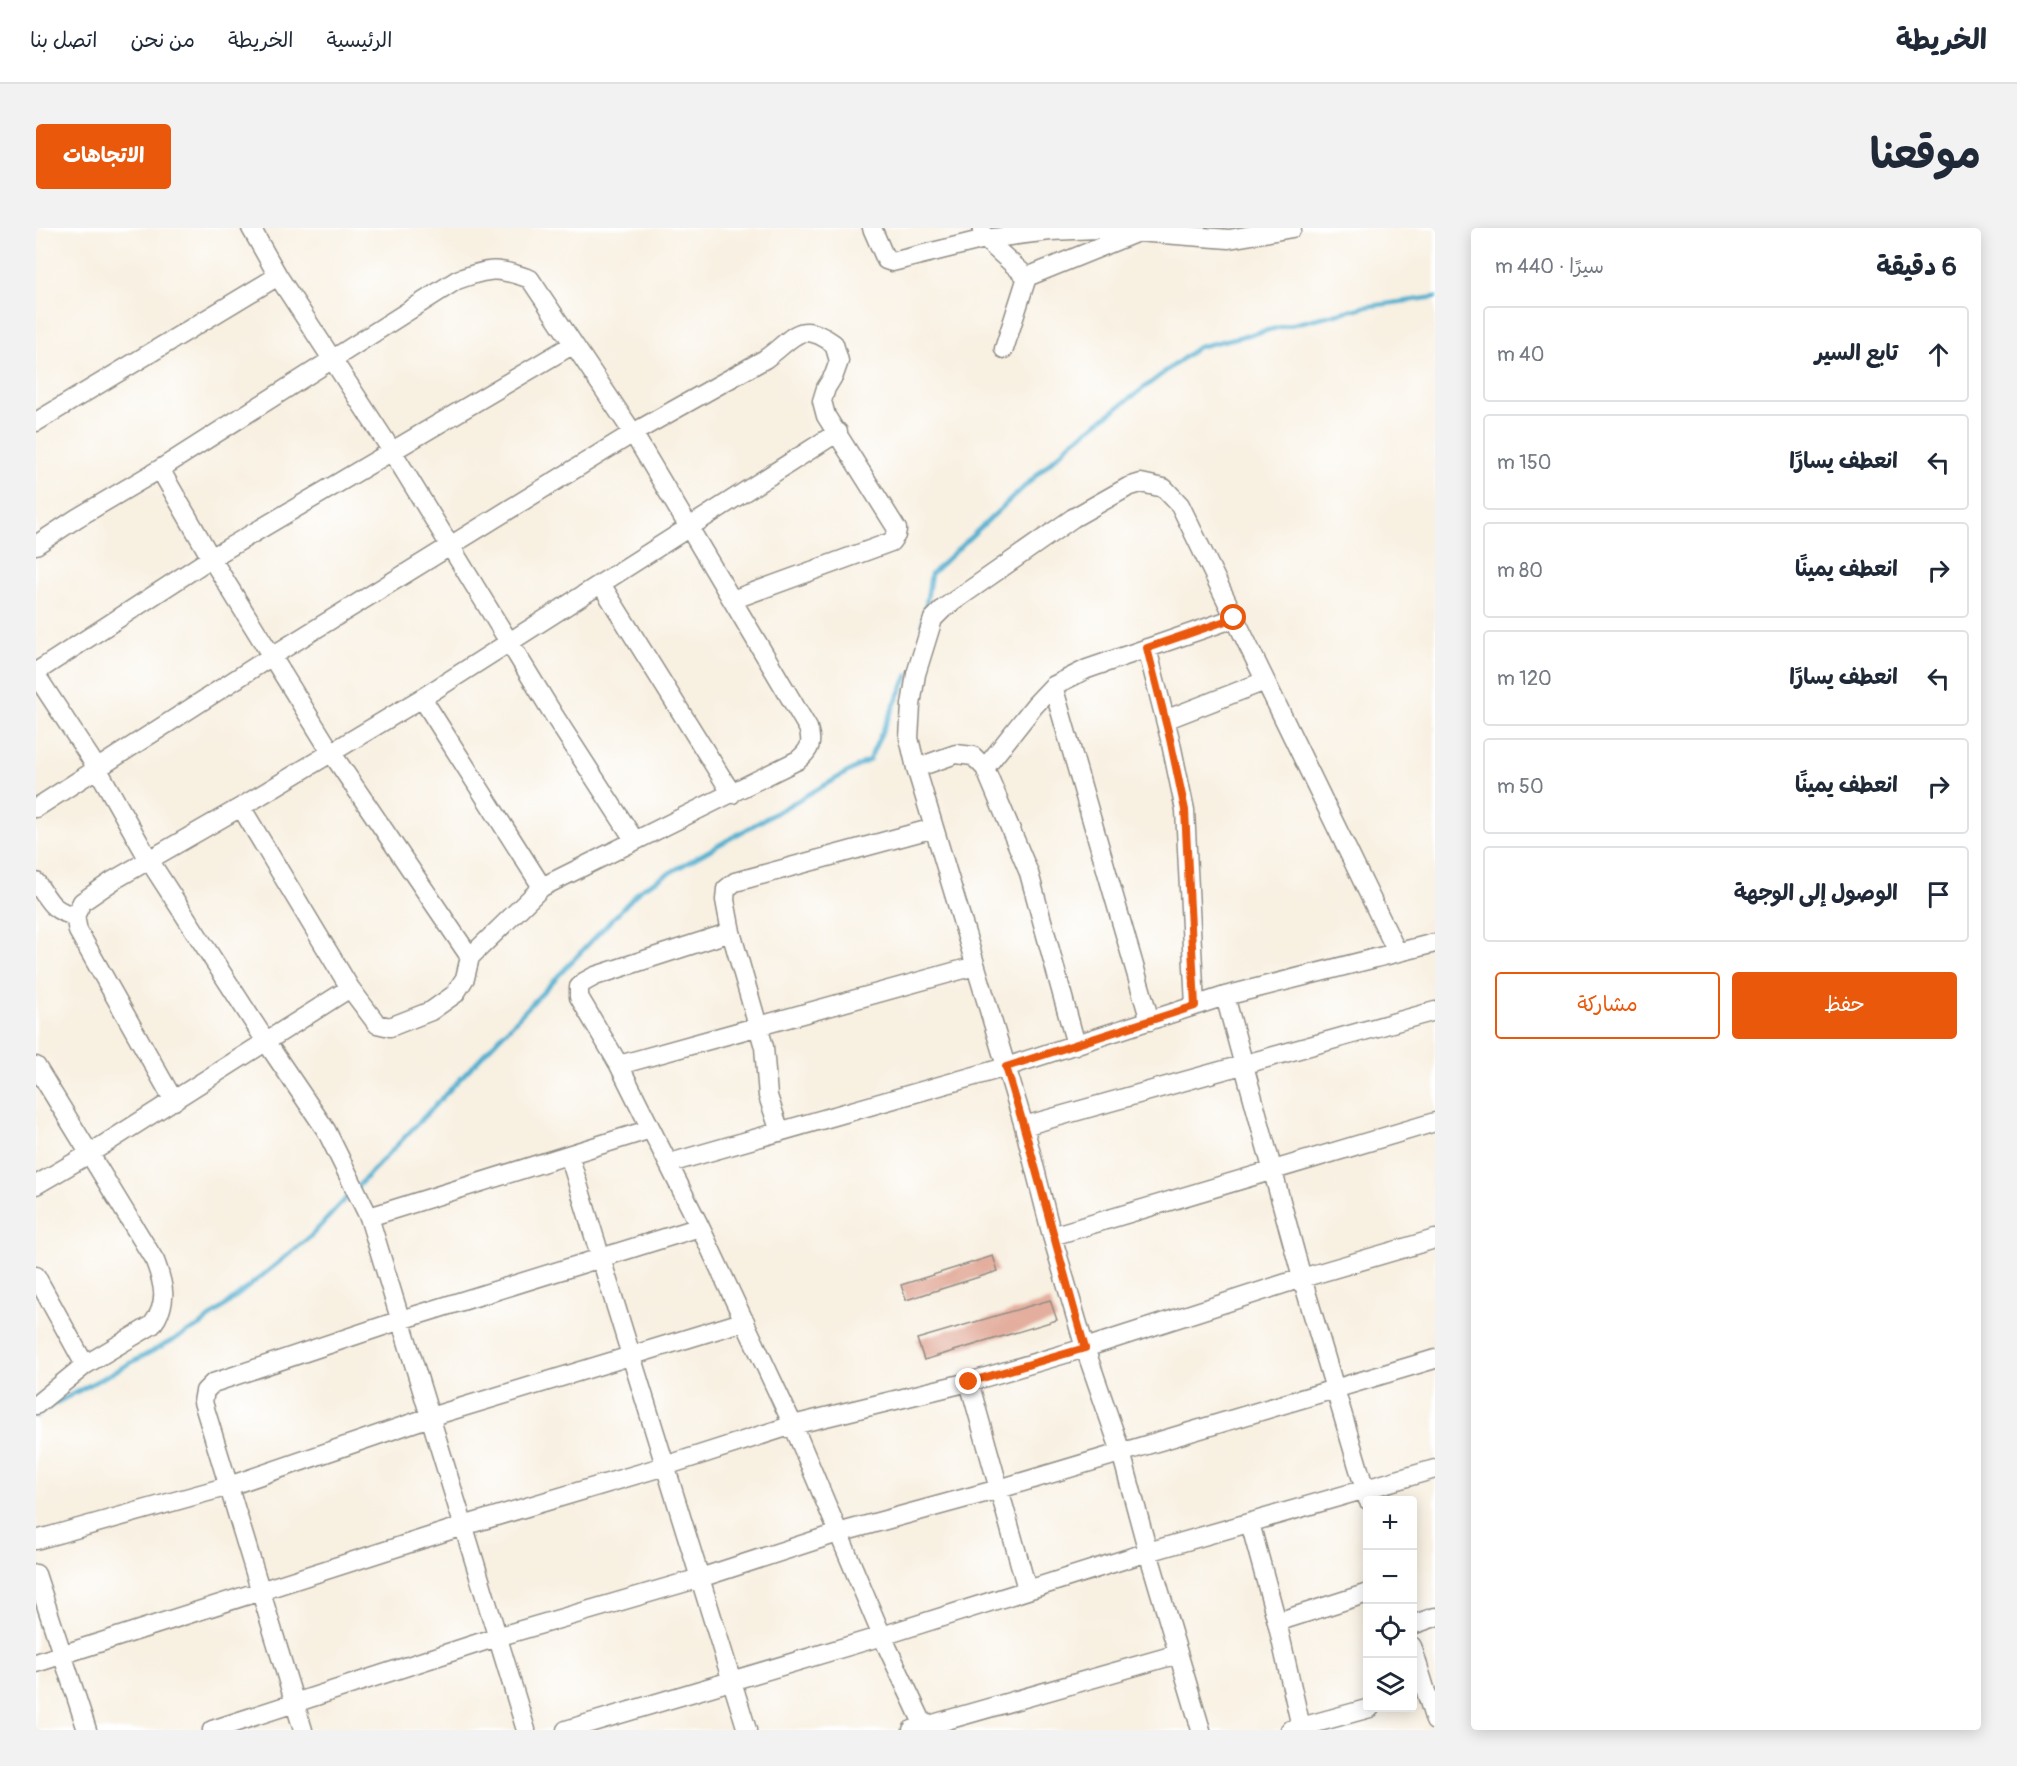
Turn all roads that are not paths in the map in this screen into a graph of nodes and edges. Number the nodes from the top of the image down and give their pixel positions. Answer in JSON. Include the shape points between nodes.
{"nodes":[{"id":1,"x":251,"y":228,"type":"edge"},
{"id":2,"x":872,"y":228,"type":"edge"},
{"id":3,"x":1097,"y":228,"type":"edge"},
{"id":4,"x":1292,"y":228,"type":"edge"},
{"id":5,"x":1139,"y":231,"type":"junction"},
{"id":6,"x":983,"y":233,"type":"edge"},
{"id":7,"x":1227,"y":234,"type":"edge"},
{"id":8,"x":278,"y":276,"type":"junction"},
{"id":9,"x":1027,"y":278,"type":"junction"},
{"id":10,"x":572,"y":345,"type":"junction"},
{"id":11,"x":1004,"y":349,"type":"dead end"},
{"id":12,"x":332,"y":358,"type":"junction"},
{"id":13,"x":36,"y":422,"type":"edge"},
{"id":14,"x":838,"y":432,"type":"junction"},
{"id":15,"x":633,"y":433,"type":"junction"},
{"id":16,"x":392,"y":451,"type":"junction"},
{"id":17,"x":160,"y":470,"type":"junction"},
{"id":18,"x":689,"y":527,"type":"junction"},
{"id":19,"x":36,"y":545,"type":"edge"},
{"id":20,"x":450,"y":548,"type":"junction"},
{"id":21,"x":211,"y":558,"type":"junction"},
{"id":22,"x":601,"y":584,"type":"junction"},
{"id":23,"x":732,"y":600,"type":"junction"},
{"id":24,"x":1234,"y":618,"type":"junction"},
{"id":25,"x":508,"y":641,"type":"junction"},
{"id":26,"x":1147,"y":648,"type":"junction"},
{"id":27,"x":272,"y":656,"type":"junction"},
{"id":28,"x":36,"y":673,"type":"edge"},
{"id":29,"x":1265,"y":681,"type":"junction"},
{"id":30,"x":1053,"y":686,"type":"junction"},
{"id":31,"x":422,"y":698,"type":"junction"},
{"id":32,"x":1165,"y":720,"type":"junction"},
{"id":33,"x":331,"y":752,"type":"junction"},
{"id":34,"x":97,"y":768,"type":"junction"},
{"id":35,"x":916,"y":768,"type":"junction"},
{"id":36,"x":985,"y":768,"type":"junction"},
{"id":37,"x":732,"y":794,"type":"junction"},
{"id":38,"x":241,"y":807,"type":"junction"},
{"id":39,"x":36,"y":808,"type":"edge"},
{"id":40,"x":934,"y":828,"type":"junction"},
{"id":41,"x":634,"y":841,"type":"junction"},
{"id":42,"x":149,"y":860,"type":"junction"},
{"id":43,"x":36,"y":882,"type":"edge"},
{"id":44,"x":542,"y":887,"type":"junction"},
{"id":45,"x":75,"y":916,"type":"junction"},
{"id":46,"x":730,"y":932,"type":"junction"},
{"id":47,"x":1435,"y":943,"type":"edge"},
{"id":48,"x":1397,"y":952,"type":"junction"},
{"id":49,"x":470,"y":957,"type":"junction"},
{"id":50,"x":975,"y":966,"type":"junction"},
{"id":51,"x":350,"y":988,"type":"junction"},
{"id":52,"x":1225,"y":996,"type":"junction"},
{"id":53,"x":1195,"y":1006,"type":"junction"},
{"id":54,"x":1435,"y":1011,"type":"edge"},
{"id":55,"x":1150,"y":1021,"type":"junction"},
{"id":56,"x":757,"y":1026,"type":"junction"},
{"id":57,"x":267,"y":1042,"type":"junction"},
{"id":58,"x":1076,"y":1045,"type":"junction"},
{"id":59,"x":1242,"y":1064,"type":"junction"},
{"id":60,"x":619,"y":1065,"type":"junction"},
{"id":61,"x":36,"y":1066,"type":"edge"},
{"id":62,"x":1006,"y":1067,"type":"junction"},
{"id":63,"x":174,"y":1101,"type":"junction"},
{"id":64,"x":1435,"y":1122,"type":"edge"},
{"id":65,"x":1024,"y":1126,"type":"junction"},
{"id":66,"x":651,"y":1129,"type":"junction"},
{"id":67,"x":780,"y":1132,"type":"junction"},
{"id":68,"x":89,"y":1154,"type":"junction"},
{"id":69,"x":568,"y":1155,"type":"junction"},
{"id":70,"x":670,"y":1163,"type":"junction"},
{"id":71,"x":1273,"y":1169,"type":"junction"},
{"id":72,"x":36,"y":1185,"type":"edge"},
{"id":73,"x":369,"y":1216,"type":"junction"},
{"id":74,"x":700,"y":1227,"type":"junction"},
{"id":75,"x":1052,"y":1236,"type":"junction"},
{"id":76,"x":1435,"y":1239,"type":"edge"},
{"id":77,"x":600,"y":1258,"type":"junction"},
{"id":78,"x":36,"y":1276,"type":"edge"},
{"id":79,"x":1302,"y":1278,"type":"junction"},
{"id":80,"x":401,"y":1320,"type":"junction"},
{"id":81,"x":745,"y":1321,"type":"junction"},
{"id":82,"x":1085,"y":1348,"type":"junction"},
{"id":83,"x":631,"y":1357,"type":"junction"},
{"id":84,"x":1435,"y":1359,"type":"edge"},
{"id":85,"x":86,"y":1365,"type":"junction"},
{"id":86,"x":969,"y":1382,"type":"junction"},
{"id":87,"x":1335,"y":1390,"type":"junction"},
{"id":88,"x":36,"y":1405,"type":"edge"},
{"id":89,"x":430,"y":1417,"type":"junction"},
{"id":90,"x":793,"y":1425,"type":"junction"},
{"id":91,"x":1121,"y":1452,"type":"junction"},
{"id":92,"x":665,"y":1466,"type":"junction"},
{"id":93,"x":1435,"y":1469,"type":"edge"},
{"id":94,"x":229,"y":1486,"type":"junction"},
{"id":95,"x":999,"y":1489,"type":"junction"},
{"id":96,"x":1366,"y":1495,"type":"edge"},
{"id":97,"x":1250,"y":1523,"type":"junction"},
{"id":98,"x":463,"y":1526,"type":"junction"},
{"id":99,"x":838,"y":1533,"type":"junction"},
{"id":100,"x":36,"y":1540,"type":"edge"},
{"id":101,"x":1148,"y":1552,"type":"junction"},
{"id":102,"x":36,"y":1574,"type":"edge"},
{"id":103,"x":700,"y":1578,"type":"junction"},
{"id":104,"x":1027,"y":1589,"type":"junction"},
{"id":105,"x":262,"y":1591,"type":"junction"},
{"id":106,"x":1363,"y":1595,"type":"edge"},
{"id":107,"x":1435,"y":1617,"type":"edge"},
{"id":108,"x":1277,"y":1622,"type":"junction"},
{"id":109,"x":1417,"y":1624,"type":"edge"},
{"id":110,"x":882,"y":1636,"type":"junction"},
{"id":111,"x":497,"y":1637,"type":"junction"},
{"id":112,"x":62,"y":1654,"type":"junction"},
{"id":113,"x":1178,"y":1654,"type":"junction"},
{"id":114,"x":1416,"y":1658,"type":"edge"},
{"id":115,"x":36,"y":1663,"type":"edge"},
{"id":116,"x":730,"y":1680,"type":"junction"},
{"id":117,"x":1425,"y":1692,"type":"edge"},
{"id":118,"x":295,"y":1704,"type":"junction"},
{"id":119,"x":1363,"y":1709,"type":"edge"},
{"id":120,"x":1435,"y":1721,"type":"edge"},
{"id":121,"x":921,"y":1729,"type":"edge"},
{"id":122,"x":1295,"y":1729,"type":"edge"},
{"id":123,"x":87,"y":1730,"type":"edge"},
{"id":124,"x":212,"y":1730,"type":"edge"},
{"id":125,"x":303,"y":1730,"type":"edge"},
{"id":126,"x":526,"y":1730,"type":"edge"},
{"id":127,"x":566,"y":1730,"type":"edge"},
{"id":128,"x":747,"y":1730,"type":"edge"},
{"id":129,"x":1202,"y":1730,"type":"edge"}],
"edges":[{"from":1,"to":8,"type":"street"},
{"from":2,"to":6,"type":"street","via":[[886,260],[892,262]]},
{"from":3,"to":5,"type":"street"},
{"from":3,"to":6,"type":"street"},
{"from":4,"to":7,"type":"street"},
{"from":5,"to":7,"type":"street"},
{"from":5,"to":9,"type":"street"},
{"from":6,"to":9,"type":"street"},
{"from":8,"to":12,"type":"street"},
{"from":8,"to":13,"type":"street"},
{"from":9,"to":11,"type":"street"},
{"from":10,"to":12,"type":"street","via":[[530,279],[505,270],[482,271],[457,280]]},
{"from":10,"to":15,"type":"street"},
{"from":10,"to":16,"type":"street"},
{"from":12,"to":16,"type":"street"},
{"from":12,"to":17,"type":"street"},
{"from":14,"to":15,"type":"street","via":[[826,416],[822,401],[839,361],[834,344],[804,331],[765,359]]},
{"from":14,"to":18,"type":"street"},
{"from":14,"to":23,"type":"street","via":[[897,529],[896,535],[891,542]]},
{"from":15,"to":18,"type":"street"},
{"from":15,"to":20,"type":"street"},
{"from":16,"to":20,"type":"street"},
{"from":16,"to":21,"type":"street"},
{"from":17,"to":19,"type":"street"},
{"from":17,"to":21,"type":"street"},
{"from":18,"to":22,"type":"street"},
{"from":18,"to":23,"type":"street"},
{"from":20,"to":25,"type":"street"},
{"from":20,"to":27,"type":"street"},
{"from":21,"to":27,"type":"street"},
{"from":21,"to":28,"type":"street"},
{"from":22,"to":25,"type":"street"},
{"from":22,"to":37,"type":"street"},
{"from":23,"to":37,"type":"street","via":[[812,740],[808,751],[798,760]]},
{"from":24,"to":26,"type":"street"},
{"from":24,"to":29,"type":"street"},
{"from":24,"to":35,"type":"street","via":[[1180,505],[1164,488],[1141,483],[1128,487],[1073,518],[933,619],[911,705],[909,738]]},
{"from":25,"to":31,"type":"street"},
{"from":25,"to":41,"type":"street"},
{"from":26,"to":30,"type":"street","via":[[1087,669]]},
{"from":26,"to":32,"type":"street"},
{"from":27,"to":33,"type":"street"},
{"from":27,"to":34,"type":"street"},
{"from":28,"to":34,"type":"street"},
{"from":29,"to":32,"type":"street"},
{"from":29,"to":48,"type":"street"},
{"from":30,"to":36,"type":"street"},
{"from":30,"to":55,"type":"street"},
{"from":31,"to":33,"type":"street"},
{"from":31,"to":44,"type":"street"},
{"from":32,"to":53,"type":"street","via":[[1185,810]]},
{"from":33,"to":38,"type":"street"},
{"from":33,"to":49,"type":"street"},
{"from":34,"to":39,"type":"street"},
{"from":34,"to":42,"type":"street"},
{"from":35,"to":36,"type":"street","via":[[956,754],[973,756]]},
{"from":35,"to":40,"type":"street"},
{"from":36,"to":58,"type":"street","via":[[1029,873]]},
{"from":37,"to":41,"type":"street"},
{"from":38,"to":42,"type":"street"},
{"from":38,"to":51,"type":"street"},
{"from":40,"to":46,"type":"street","via":[[735,882],[726,890]]},
{"from":40,"to":50,"type":"street"},
{"from":41,"to":44,"type":"street"},
{"from":42,"to":45,"type":"street","via":[[82,902]]},
{"from":42,"to":57,"type":"street"},
{"from":43,"to":45,"type":"street","via":[[60,912]]},
{"from":44,"to":49,"type":"street"},
{"from":45,"to":63,"type":"street","via":[[78,931]]},
{"from":46,"to":56,"type":"street"},
{"from":46,"to":60,"type":"street","via":[[595,976],[579,987],[579,996]]},
{"from":47,"to":48,"type":"street"},
{"from":48,"to":52,"type":"street"},
{"from":49,"to":51,"type":"street","via":[[465,978],[455,994],[431,1011],[390,1027],[377,1024]]},
{"from":50,"to":56,"type":"street"},
{"from":50,"to":62,"type":"street"},
{"from":51,"to":57,"type":"street"},
{"from":52,"to":53,"type":"street"},
{"from":52,"to":59,"type":"street"},
{"from":53,"to":55,"type":"street"},
{"from":54,"to":59,"type":"street"},
{"from":55,"to":58,"type":"street"},
{"from":56,"to":60,"type":"street"},
{"from":56,"to":67,"type":"street","via":[[766,1061],[768,1096]]},
{"from":57,"to":63,"type":"street"},
{"from":57,"to":73,"type":"street","via":[[327,1130]]},
{"from":58,"to":62,"type":"street"},
{"from":59,"to":65,"type":"street"},
{"from":59,"to":71,"type":"street"},
{"from":60,"to":66,"type":"street"},
{"from":61,"to":68,"type":"street"},
{"from":62,"to":65,"type":"street"},
{"from":62,"to":67,"type":"street"},
{"from":63,"to":68,"type":"street"},
{"from":64,"to":71,"type":"street"},
{"from":65,"to":75,"type":"street"},
{"from":66,"to":69,"type":"street"},
{"from":66,"to":70,"type":"street"},
{"from":67,"to":70,"type":"street"},
{"from":68,"to":72,"type":"street"},
{"from":68,"to":85,"type":"street","via":[[155,1261],[164,1285],[159,1315],[152,1325]]},
{"from":69,"to":73,"type":"street"},
{"from":69,"to":77,"type":"street"},
{"from":70,"to":74,"type":"street"},
{"from":71,"to":75,"type":"street"},
{"from":71,"to":79,"type":"street"},
{"from":73,"to":80,"type":"street"},
{"from":74,"to":77,"type":"street"},
{"from":74,"to":81,"type":"street"},
{"from":75,"to":82,"type":"street"},
{"from":76,"to":79,"type":"street"},
{"from":77,"to":80,"type":"street"},
{"from":77,"to":83,"type":"street"},
{"from":78,"to":85,"type":"street"},
{"from":79,"to":82,"type":"street"},
{"from":79,"to":87,"type":"street"},
{"from":80,"to":89,"type":"street"},
{"from":80,"to":94,"type":"street","via":[[213,1383],[205,1391],[203,1401]]},
{"from":81,"to":83,"type":"street"},
{"from":81,"to":90,"type":"street"},
{"from":82,"to":86,"type":"street"},
{"from":82,"to":91,"type":"street"},
{"from":83,"to":89,"type":"street"},
{"from":83,"to":92,"type":"street"},
{"from":84,"to":87,"type":"street"},
{"from":85,"to":88,"type":"street"},
{"from":86,"to":90,"type":"street"},
{"from":86,"to":95,"type":"street"},
{"from":87,"to":91,"type":"street"},
{"from":87,"to":96,"type":"street"},
{"from":89,"to":94,"type":"street"},
{"from":89,"to":98,"type":"street"},
{"from":90,"to":92,"type":"street"},
{"from":90,"to":99,"type":"street"},
{"from":91,"to":95,"type":"street"},
{"from":91,"to":101,"type":"street"},
{"from":92,"to":98,"type":"street"},
{"from":92,"to":103,"type":"street"},
{"from":93,"to":96,"type":"street"},
{"from":94,"to":100,"type":"street"},
{"from":94,"to":105,"type":"street"},
{"from":95,"to":99,"type":"street"},
{"from":95,"to":104,"type":"street"},
{"from":96,"to":97,"type":"street"},
{"from":97,"to":101,"type":"street"},
{"from":97,"to":108,"type":"street"},
{"from":98,"to":105,"type":"street"},
{"from":98,"to":111,"type":"street"},
{"from":99,"to":103,"type":"street"},
{"from":99,"to":110,"type":"street"},
{"from":101,"to":104,"type":"street"},
{"from":101,"to":113,"type":"street"},
{"from":102,"to":112,"type":"street"},
{"from":103,"to":111,"type":"street"},
{"from":103,"to":116,"type":"street"},
{"from":104,"to":110,"type":"street"},
{"from":105,"to":112,"type":"street"},
{"from":105,"to":118,"type":"street"},
{"from":106,"to":108,"type":"street"},
{"from":107,"to":109,"type":"street"},
{"from":108,"to":122,"type":"street"},
{"from":110,"to":116,"type":"street"},
{"from":110,"to":121,"type":"street"},
{"from":111,"to":118,"type":"street"},
{"from":111,"to":126,"type":"street"},
{"from":112,"to":115,"type":"street"},
{"from":112,"to":123,"type":"street"},
{"from":113,"to":121,"type":"street"},
{"from":113,"to":129,"type":"street"},
{"from":114,"to":117,"type":"street"},
{"from":116,"to":127,"type":"street"},
{"from":116,"to":128,"type":"street"},
{"from":117,"to":120,"type":"street"},
{"from":118,"to":124,"type":"street"},
{"from":118,"to":125,"type":"street"},
{"from":119,"to":122,"type":"street"}]}
